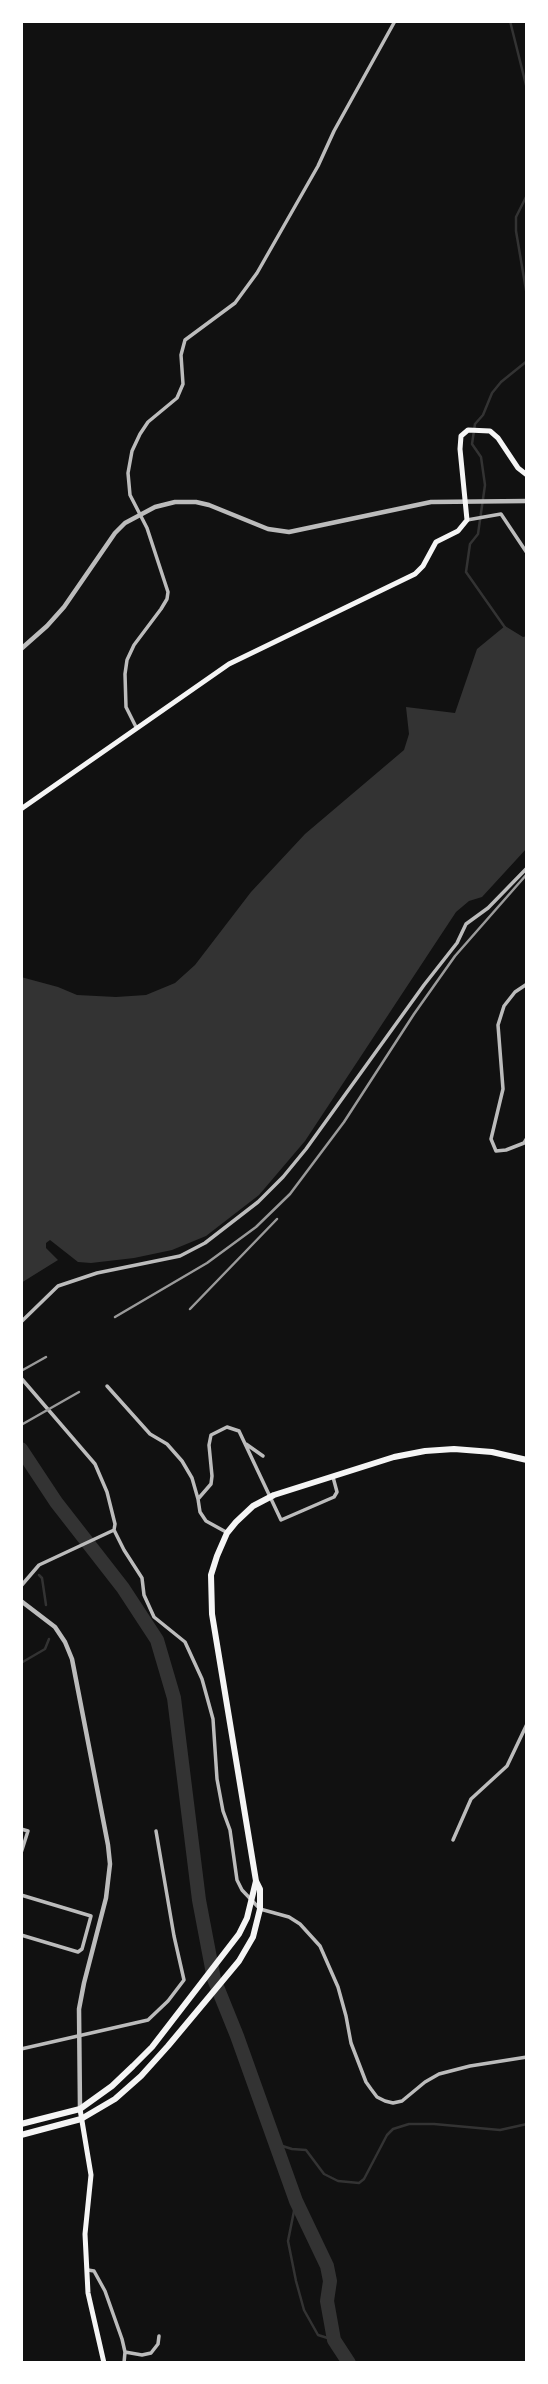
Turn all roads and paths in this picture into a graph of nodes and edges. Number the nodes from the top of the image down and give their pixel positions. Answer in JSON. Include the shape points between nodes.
{"nodes":[{"id":1,"x":395,"y":21,"type":"edge"},
{"id":2,"x":527,"y":475,"type":"edge"},
{"id":3,"x":527,"y":501,"type":"edge"},
{"id":4,"x":139,"y":514,"type":"junction"},
{"id":5,"x":467,"y":520,"type":"junction"},
{"id":6,"x":527,"y":553,"type":"edge"},
{"id":7,"x":21,"y":649,"type":"edge"},
{"id":8,"x":136,"y":727,"type":"junction"},
{"id":9,"x":21,"y":809,"type":"edge"},
{"id":10,"x":527,"y":868,"type":"edge"},
{"id":11,"x":527,"y":985,"type":"edge"},
{"id":12,"x":527,"y":1138,"type":"edge"},
{"id":13,"x":21,"y":1322,"type":"edge"},
{"id":14,"x":21,"y":1378,"type":"edge"},
{"id":15,"x":107,"y":1386,"type":"dead end"},
{"id":16,"x":244,"y":1442,"type":"junction"},
{"id":17,"x":263,"y":1456,"type":"dead end"},
{"id":18,"x":527,"y":1461,"type":"edge"},
{"id":19,"x":333,"y":1477,"type":"junction"},
{"id":20,"x":198,"y":1499,"type":"junction"},
{"id":21,"x":114,"y":1530,"type":"junction"},
{"id":22,"x":227,"y":1534,"type":"junction"},
{"id":23,"x":21,"y":1586,"type":"edge"},
{"id":24,"x":21,"y":1601,"type":"edge"},
{"id":25,"x":527,"y":1724,"type":"edge"},
{"id":26,"x":21,"y":1829,"type":"edge"},
{"id":27,"x":156,"y":1831,"type":"dead end"},
{"id":28,"x":453,"y":1840,"type":"dead end"},
{"id":29,"x":21,"y":1853,"type":"edge"},
{"id":30,"x":256,"y":1881,"type":"junction"},
{"id":31,"x":21,"y":1895,"type":"edge"},
{"id":32,"x":250,"y":1899,"type":"junction"},
{"id":33,"x":260,"y":1909,"type":"junction"},
{"id":34,"x":21,"y":1935,"type":"edge"},
{"id":35,"x":78,"y":2036,"type":"junction"},
{"id":36,"x":21,"y":2049,"type":"edge"},
{"id":37,"x":527,"y":2057,"type":"edge"},
{"id":38,"x":80,"y":2109,"type":"junction"},
{"id":39,"x":81,"y":2119,"type":"junction"},
{"id":40,"x":21,"y":2124,"type":"edge"},
{"id":41,"x":21,"y":2135,"type":"edge"},
{"id":42,"x":86,"y":2270,"type":"junction"},
{"id":43,"x":159,"y":2336,"type":"dead end"},
{"id":44,"x":125,"y":2352,"type":"junction"},
{"id":45,"x":104,"y":2363,"type":"edge"},
{"id":46,"x":124,"y":2363,"type":"edge"}],
"edges":[{"from":1,"to":4,"type":"street","via":[[257,274],[235,303],[185,340],[183,384],[177,398],[148,422],[132,451],[130,495]]},
{"from":2,"to":5,"type":"main road","via":[[490,431],[469,430],[461,436]]},
{"from":3,"to":4,"type":"street","via":[[408,505],[289,532],[268,529],[195,502],[175,502]]},
{"from":4,"to":7,"type":"street","via":[[115,533],[64,607]]},
{"from":4,"to":8,"type":"street","via":[[168,592],[125,666],[126,707]]},
{"from":5,"to":6,"type":"street","via":[[498,513],[504,516]]},
{"from":5,"to":8,"type":"main road","via":[[458,531],[436,542],[415,574],[229,664]]},
{"from":8,"to":9,"type":"main road"},
{"from":10,"to":13,"type":"street","via":[[466,924],[457,943],[306,1149],[258,1202],[205,1243],[180,1256],[58,1286]]},
{"from":11,"to":12,"type":"street","via":[[504,1006],[498,1025],[503,1090],[491,1139],[496,1151]]},
{"from":14,"to":21,"type":"street","via":[[95,1464],[115,1517]]},
{"from":15,"to":20,"type":"street","via":[[181,1461]]},
{"from":16,"to":17,"type":"street"},
{"from":16,"to":19,"type":"street","via":[[281,1520],[334,1497]]},
{"from":16,"to":20,"type":"street","via":[[239,1431],[227,1427],[211,1434],[212,1476]]},
{"from":18,"to":19,"type":"highway","via":[[474,1450],[435,1450],[394,1457]]},
{"from":19,"to":22,"type":"highway","via":[[253,1506]]},
{"from":20,"to":22,"type":"street","via":[[206,1521]]},
{"from":21,"to":23,"type":"street","via":[[39,1565]]},
{"from":21,"to":32,"type":"street","via":[[142,1578],[154,1617],[185,1642],[202,1679],[213,1719],[217,1779],[236,1880]]},
{"from":22,"to":30,"type":"highway","via":[[211,1575],[212,1614]]},
{"from":24,"to":35,"type":"street","via":[[55,1627],[72,1659],[108,1844],[106,1898],[84,1983]]},
{"from":25,"to":28,"type":"street","via":[[507,1766],[471,1799]]},
{"from":26,"to":29,"type":"street","via":[[27,1831]]},
{"from":27,"to":35,"type":"street","via":[[184,1980],[148,2020]]},
{"from":30,"to":32,"type":"highway"},
{"from":30,"to":33,"type":"highway"},
{"from":31,"to":34,"type":"street","via":[[92,1916],[78,1952]]},
{"from":32,"to":33,"type":"street"},
{"from":32,"to":38,"type":"highway","via":[[247,1918],[228,1951],[143,2057]]},
{"from":33,"to":37,"type":"street","via":[[289,1917],[320,1946],[338,1987],[351,2043],[377,2097],[402,2101],[433,2076]]},
{"from":33,"to":39,"type":"highway","via":[[253,1937],[239,1961],[141,2076],[115,2099]]},
{"from":35,"to":36,"type":"street"},
{"from":35,"to":38,"type":"street"},
{"from":38,"to":39,"type":"main road"},
{"from":38,"to":40,"type":"highway"},
{"from":39,"to":41,"type":"highway"},
{"from":39,"to":42,"type":"main road","via":[[91,2175]]},
{"from":42,"to":44,"type":"street","via":[[94,2271],[105,2291]]},
{"from":42,"to":45,"type":"main road"},
{"from":43,"to":44,"type":"street","via":[[151,2353]]},
{"from":44,"to":46,"type":"street"}]}
